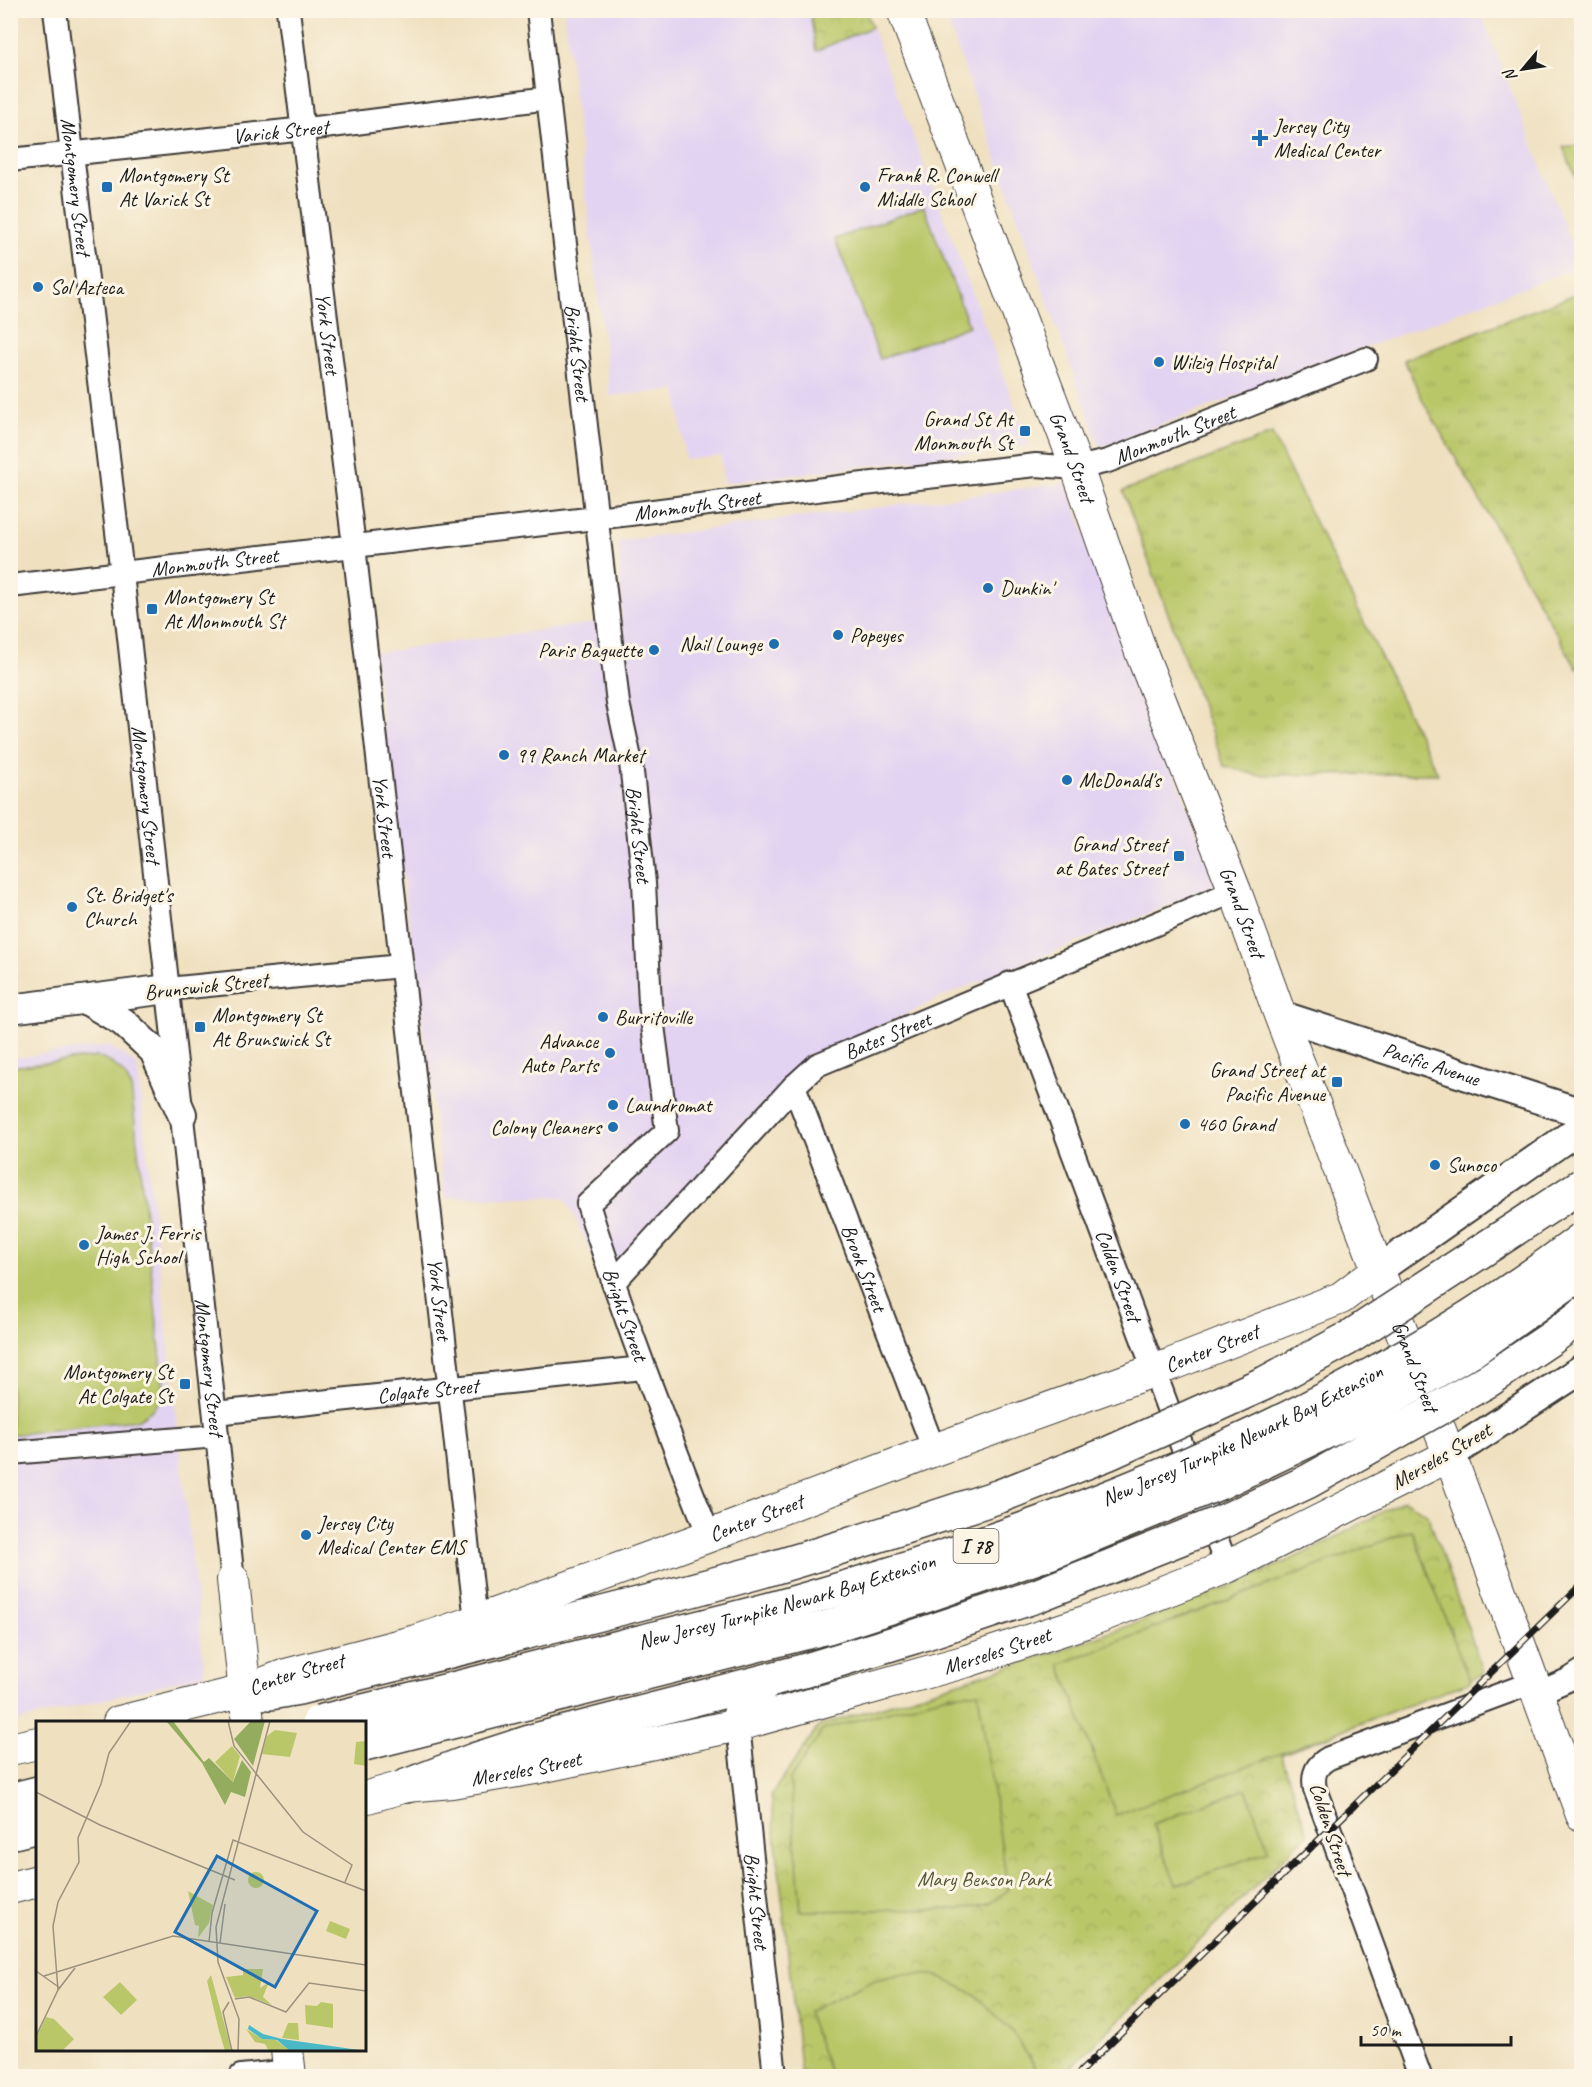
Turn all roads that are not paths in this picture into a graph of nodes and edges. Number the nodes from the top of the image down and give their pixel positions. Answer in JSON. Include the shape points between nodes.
{"nodes":[{"id":1,"x":55,"y":10,"type":"edge"},
{"id":2,"x":288,"y":10,"type":"edge"},
{"id":3,"x":538,"y":10,"type":"edge"},
{"id":4,"x":903,"y":10,"type":"edge"},
{"id":5,"x":549,"y":98,"type":"junction"},
{"id":6,"x":302,"y":129,"type":"junction"},
{"id":7,"x":73,"y":153,"type":"junction"},
{"id":8,"x":10,"y":160,"type":"edge"},
{"id":9,"x":1366,"y":359,"type":"dead end"},
{"id":10,"x":1077,"y":468,"type":"junction"},
{"id":11,"x":596,"y":517,"type":"junction"},
{"id":12,"x":354,"y":546,"type":"junction"},
{"id":13,"x":122,"y":574,"type":"junction"},
{"id":14,"x":10,"y":586,"type":"edge"},
{"id":15,"x":1235,"y":891,"type":"junction"},
{"id":16,"x":401,"y":966,"type":"junction"},
{"id":17,"x":1010,"y":983,"type":"junction"},
{"id":18,"x":168,"y":989,"type":"junction"},
{"id":19,"x":86,"y":1000,"type":"junction"},
{"id":20,"x":10,"y":1009,"type":"edge"},
{"id":21,"x":1280,"y":1015,"type":"junction"},
{"id":22,"x":794,"y":1086,"type":"junction"},
{"id":23,"x":1581,"y":1113,"type":"edge"},
{"id":24,"x":182,"y":1114,"type":"junction"},
{"id":25,"x":1581,"y":1127,"type":"edge"},
{"id":26,"x":1581,"y":1185,"type":"edge"},
{"id":27,"x":1581,"y":1239,"type":"edge"},
{"id":28,"x":1378,"y":1270,"type":"junction"},
{"id":29,"x":1581,"y":1272,"type":"edge"},
{"id":30,"x":613,"y":1283,"type":"junction"},
{"id":31,"x":1581,"y":1315,"type":"edge"},
{"id":32,"x":643,"y":1368,"type":"junction"},
{"id":33,"x":1581,"y":1369,"type":"edge"},
{"id":34,"x":1155,"y":1370,"type":"junction"},
{"id":35,"x":451,"y":1387,"type":"junction"},
{"id":36,"x":215,"y":1413,"type":"junction"},
{"id":37,"x":217,"y":1436,"type":"junction"},
{"id":38,"x":933,"y":1450,"type":"junction"},
{"id":39,"x":10,"y":1454,"type":"edge"},
{"id":40,"x":1450,"y":1455,"type":"junction"},
{"id":41,"x":709,"y":1536,"type":"junction"},
{"id":42,"x":1227,"y":1567,"type":"junction"},
{"id":43,"x":233,"y":1580,"type":"joint"},
{"id":44,"x":476,"y":1621,"type":"junction"},
{"id":45,"x":1581,"y":1671,"type":"edge"},
{"id":46,"x":770,"y":1680,"type":"junction"},
{"id":47,"x":1536,"y":1688,"type":"junction"},
{"id":48,"x":246,"y":1707,"type":"edge"},
{"id":49,"x":127,"y":1721,"type":"edge"},
{"id":50,"x":323,"y":1721,"type":"edge"},
{"id":51,"x":738,"y":1725,"type":"junction"},
{"id":52,"x":36,"y":1743,"type":"edge"},
{"id":53,"x":366,"y":1743,"type":"edge"},
{"id":54,"x":10,"y":1749,"type":"edge"},
{"id":55,"x":406,"y":1786,"type":"junction"},
{"id":56,"x":36,"y":1794,"type":"edge"},
{"id":57,"x":366,"y":1797,"type":"edge"},
{"id":58,"x":10,"y":1800,"type":"edge"},
{"id":59,"x":1581,"y":1815,"type":"edge"},
{"id":60,"x":36,"y":1827,"type":"edge"},
{"id":61,"x":10,"y":1833,"type":"edge"},
{"id":62,"x":36,"y":1882,"type":"edge"},
{"id":63,"x":10,"y":1888,"type":"edge"},
{"id":64,"x":289,"y":2066,"type":"edge"},
{"id":65,"x":241,"y":2076,"type":"edge"},
{"id":66,"x":775,"y":2076,"type":"edge"},
{"id":67,"x":1420,"y":2076,"type":"edge"}],
"edges":[{"from":1,"to":7,"type":"street","name":"Montgomery Street"},
{"from":2,"to":6,"type":"street","name":"York Street"},
{"from":3,"to":5,"type":"street","name":"Bright Street"},
{"from":4,"to":10,"type":"main road","name":"Grand Street"},
{"from":5,"to":6,"type":"street","name":"Varick Street"},
{"from":5,"to":11,"type":"street","name":"Bright Street"},
{"from":6,"to":7,"type":"street","name":"Varick Street"},
{"from":6,"to":12,"type":"street","name":"York Street"},
{"from":7,"to":8,"type":"street","name":"Varick Street"},
{"from":7,"to":13,"type":"street","name":"Montgomery Street"},
{"from":9,"to":10,"type":"street","name":"Monmouth Street","via":[[1108,461]]},
{"from":10,"to":11,"type":"street","name":"Monmouth Street","via":[[1036,465]]},
{"from":10,"to":15,"type":"main road","name":"Grand Street","via":[[1141,652]]},
{"from":11,"to":12,"type":"street","name":"Monmouth Street"},
{"from":11,"to":30,"type":"street","name":"Bright Street","via":[[618,703],[631,763],[644,882],[650,1003],[667,1131],[588,1204]]},
{"from":12,"to":13,"type":"street","name":"Monmouth Street"},
{"from":12,"to":16,"type":"street","name":"York Street"},
{"from":13,"to":14,"type":"street","name":"Monmouth Street"},
{"from":13,"to":18,"type":"street","name":"Montgomery Street"},
{"from":15,"to":17,"type":"street","name":"Bates Street"},
{"from":15,"to":21,"type":"main road","name":"Grand Street"},
{"from":16,"to":18,"type":"street","name":"Brunswick Street"},
{"from":16,"to":35,"type":"street","name":"York Street"},
{"from":17,"to":22,"type":"street","name":"Bates Street","via":[[817,1065]]},
{"from":17,"to":34,"type":"street","name":"Colden Street"},
{"from":18,"to":19,"type":"street","name":"Brunswick Street"},
{"from":18,"to":24,"type":"street","name":"Montgomery Street"},
{"from":19,"to":20,"type":"street","name":"Brunswick Street"},
{"from":19,"to":24,"type":"street","via":[[123,1022],[154,1051]]},
{"from":21,"to":23,"type":"street","name":"Pacific Avenue"},
{"from":21,"to":28,"type":"main road","name":"Grand Street"},
{"from":22,"to":30,"type":"street","name":"Bates Street"},
{"from":22,"to":38,"type":"street","name":"Brook Street"},
{"from":24,"to":36,"type":"street","name":"Montgomery Street"},
{"from":25,"to":28,"type":"street"},
{"from":26,"to":48,"type":"highway","bridge":true,"via":[[1347,1339],[1265,1383],[1107,1454],[1000,1496],[762,1570],[270,1693]]},
{"from":27,"to":50,"type":"highway","name":"New Jersey Turnpike Newark Bay Extension","number":"I 78","bridge":true,"via":[[1467,1318],[1337,1392],[1224,1447],[1076,1509],[935,1560],[805,1600]]},
{"from":28,"to":34,"type":"main road","name":"Center Street","via":[[1341,1298]]},
{"from":28,"to":40,"type":"main road","name":"Grand Street"},
{"from":29,"to":53,"type":"highway","name":"New Jersey Turnpike Newark Bay Extension","number":"I 78","bridge":true,"via":[[1474,1349],[1361,1415],[1219,1483],[1049,1553],[828,1627]]},
{"from":30,"to":32,"type":"street","name":"Bright Street"},
{"from":31,"to":46,"type":"highway","bridge":true,"via":[[1489,1380],[1307,1482],[1224,1521],[1036,1596]]},
{"from":32,"to":35,"type":"street","name":"Colgate Street"},
{"from":32,"to":41,"type":"street","name":"Bright Street"},
{"from":33,"to":40,"type":"street","name":"Merseles Street"},
{"from":34,"to":38,"type":"main road","name":"Center Street"},
{"from":34,"to":42,"type":"street","name":"Colden Street"},
{"from":35,"to":36,"type":"street","name":"Colgate Street"},
{"from":35,"to":44,"type":"street","name":"York Street"},
{"from":36,"to":37,"type":"street","name":"Montgomery Street"},
{"from":37,"to":39,"type":"street"},
{"from":37,"to":43,"type":"street","name":"Montgomery Street"},
{"from":38,"to":41,"type":"main road","name":"Center Street"},
{"from":40,"to":42,"type":"main road","name":"Merseles Street"},
{"from":40,"to":47,"type":"main road","name":"Grand Street"},
{"from":41,"to":44,"type":"main road","name":"Center Street"},
{"from":42,"to":51,"type":"main road","name":"Merseles Street","via":[[1088,1621],[967,1661]]},
{"from":43,"to":48,"type":"main road","name":"Montgomery Street"},
{"from":44,"to":48,"type":"main road","name":"Center Street","via":[[272,1679]]},
{"from":45,"to":47,"type":"street","via":[[1570,1679]]},
{"from":46,"to":51,"type":"highway","via":[[741,1707]]},
{"from":46,"to":55,"type":"highway","via":[[539,1739]]},
{"from":47,"to":59,"type":"main road","name":"Grand Street"},
{"from":47,"to":67,"type":"street","name":"Colden Street","via":[[1329,1758],[1314,1773],[1315,1789]]},
{"from":48,"to":49,"type":"main road","name":"Center Street"},
{"from":51,"to":55,"type":"main road","name":"Merseles Street","via":[[494,1776]]},
{"from":51,"to":66,"type":"street","name":"Bright Street"},
{"from":52,"to":54,"type":"main road"},
{"from":55,"to":57,"type":"main road","name":"Merseles Street"},
{"from":56,"to":58,"type":"highway"},
{"from":60,"to":61,"type":"highway"},
{"from":62,"to":63,"type":"main road"},
{"from":64,"to":65,"type":"street"}]}
